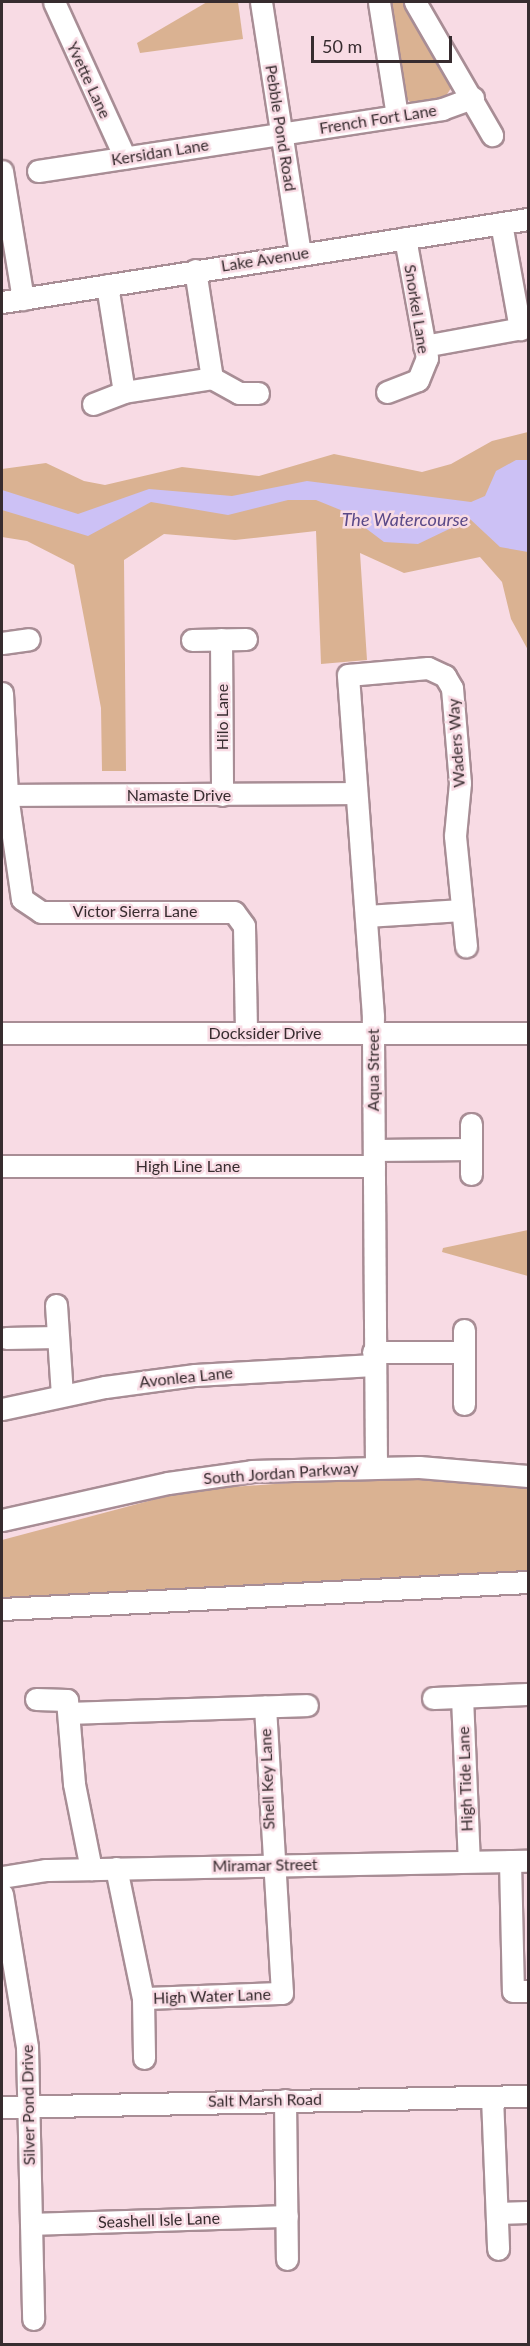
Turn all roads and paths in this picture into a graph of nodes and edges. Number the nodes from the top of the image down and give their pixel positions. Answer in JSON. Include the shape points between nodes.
{"nodes":[{"id":1,"x":54,"y":2,"type":"edge"},
{"id":2,"x":261,"y":2,"type":"edge"},
{"id":3,"x":379,"y":2,"type":"edge"},
{"id":4,"x":415,"y":2,"type":"edge"},
{"id":5,"x":473,"y":98,"type":"junction"},
{"id":6,"x":397,"y":116,"type":"junction"},
{"id":7,"x":281,"y":134,"type":"junction"},
{"id":8,"x":492,"y":135,"type":"dead end"},
{"id":9,"x":125,"y":158,"type":"junction"},
{"id":10,"x":38,"y":171,"type":"dead end"},
{"id":11,"x":2,"y":176,"type":"edge"},
{"id":12,"x":528,"y":219,"type":"edge"},
{"id":13,"x":501,"y":223,"type":"junction"},
{"id":14,"x":405,"y":238,"type":"junction"},
{"id":15,"x":300,"y":254,"type":"junction"},
{"id":16,"x":195,"y":270,"type":"junction"},
{"id":17,"x":107,"y":285,"type":"junction"},
{"id":18,"x":23,"y":299,"type":"junction"},
{"id":19,"x":2,"y":302,"type":"edge"},
{"id":20,"x":524,"y":328,"type":"edge"},
{"id":21,"x":424,"y":346,"type":"junction"},
{"id":22,"x":212,"y":378,"type":"junction"},
{"id":23,"x":124,"y":392,"type":"junction"},
{"id":24,"x":387,"y":392,"type":"dead end"},
{"id":25,"x":258,"y":393,"type":"dead end"},
{"id":26,"x":93,"y":404,"type":"dead end"},
{"id":27,"x":29,"y":639,"type":"dead end"},
{"id":28,"x":221,"y":639,"type":"junction"},
{"id":29,"x":246,"y":639,"type":"dead end"},
{"id":30,"x":192,"y":640,"type":"dead end"},
{"id":31,"x":2,"y":643,"type":"edge"},
{"id":32,"x":348,"y":675,"type":"joint"},
{"id":33,"x":2,"y":693,"type":"edge"},
{"id":34,"x":356,"y":793,"type":"junction"},
{"id":35,"x":4,"y":795,"type":"edge"},
{"id":36,"x":222,"y":795,"type":"junction"},
{"id":37,"x":462,"y":910,"type":"junction"},
{"id":38,"x":366,"y":916,"type":"junction"},
{"id":39,"x":465,"y":946,"type":"dead end"},
{"id":40,"x":2,"y":1033,"type":"edge"},
{"id":41,"x":246,"y":1033,"type":"junction"},
{"id":42,"x":374,"y":1033,"type":"junction"},
{"id":43,"x":528,"y":1033,"type":"edge"},
{"id":44,"x":471,"y":1124,"type":"dead end"},
{"id":45,"x":471,"y":1149,"type":"junction"},
{"id":46,"x":374,"y":1158,"type":"junction"},
{"id":47,"x":2,"y":1166,"type":"edge"},
{"id":48,"x":471,"y":1174,"type":"dead end"},
{"id":49,"x":56,"y":1305,"type":"dead end"},
{"id":50,"x":464,"y":1329,"type":"dead end"},
{"id":51,"x":57,"y":1337,"type":"junction"},
{"id":52,"x":6,"y":1338,"type":"dead end"},
{"id":53,"x":464,"y":1352,"type":"junction"},
{"id":54,"x":374,"y":1359,"type":"junction"},
{"id":55,"x":62,"y":1395,"type":"junction"},
{"id":56,"x":464,"y":1404,"type":"dead end"},
{"id":57,"x":2,"y":1409,"type":"edge"},
{"id":58,"x":376,"y":1466,"type":"junction"},
{"id":59,"x":528,"y":1476,"type":"edge"},
{"id":60,"x":2,"y":1520,"type":"edge"},
{"id":61,"x":528,"y":1582,"type":"edge"},
{"id":62,"x":2,"y":1609,"type":"edge"},
{"id":63,"x":528,"y":1694,"type":"edge"},
{"id":64,"x":462,"y":1697,"type":"junction"},
{"id":65,"x":433,"y":1698,"type":"dead end"},
{"id":66,"x":36,"y":1699,"type":"dead end"},
{"id":67,"x":307,"y":1706,"type":"dead end"},
{"id":68,"x":265,"y":1707,"type":"junction"},
{"id":69,"x":70,"y":1713,"type":"junction"},
{"id":70,"x":469,"y":1861,"type":"junction"},
{"id":71,"x":519,"y":1861,"type":"edge"},
{"id":72,"x":272,"y":1865,"type":"junction"},
{"id":73,"x":117,"y":1868,"type":"junction"},
{"id":74,"x":91,"y":1869,"type":"junction"},
{"id":75,"x":2,"y":1877,"type":"edge"},
{"id":76,"x":2,"y":1894,"type":"edge"},
{"id":77,"x":10,"y":1981,"type":"edge"},
{"id":78,"x":528,"y":1991,"type":"edge"},
{"id":79,"x":282,"y":1993,"type":"joint"},
{"id":80,"x":143,"y":1998,"type":"junction"},
{"id":81,"x":144,"y":2058,"type":"dead end"},
{"id":82,"x":528,"y":2096,"type":"edge"},
{"id":83,"x":492,"y":2097,"type":"junction"},
{"id":84,"x":285,"y":2100,"type":"junction"},
{"id":85,"x":28,"y":2106,"type":"junction"},
{"id":86,"x":2,"y":2107,"type":"edge"},
{"id":87,"x":528,"y":2212,"type":"edge"},
{"id":88,"x":496,"y":2213,"type":"junction"},
{"id":89,"x":287,"y":2216,"type":"junction"},
{"id":90,"x":31,"y":2224,"type":"junction"},
{"id":91,"x":498,"y":2249,"type":"dead end"},
{"id":92,"x":288,"y":2259,"type":"dead end"},
{"id":93,"x":33,"y":2319,"type":"dead end"}],
"edges":[{"from":1,"to":9,"type":"street","name":"Yvette Lane"},
{"from":2,"to":7,"type":"street","name":"Pebble Pond Road"},
{"from":3,"to":6,"type":"street"},
{"from":4,"to":5,"type":"street"},
{"from":5,"to":6,"type":"street","name":"French Fort Lane"},
{"from":5,"to":8,"type":"street"},
{"from":6,"to":7,"type":"street","name":"French Fort Lane"},
{"from":7,"to":9,"type":"street","name":"Kersidan Lane"},
{"from":7,"to":15,"type":"street","name":"Pebble Pond Road"},
{"from":9,"to":10,"type":"street","name":"Kersidan Lane"},
{"from":11,"to":18,"type":"street"},
{"from":12,"to":13,"type":"street","name":"Lake Avenue"},
{"from":13,"to":14,"type":"street","name":"Lake Avenue"},
{"from":13,"to":20,"type":"street"},
{"from":14,"to":15,"type":"street","name":"Lake Avenue"},
{"from":14,"to":21,"type":"street","name":"Snorkel Lane"},
{"from":15,"to":16,"type":"street","name":"Lake Avenue"},
{"from":16,"to":17,"type":"street","name":"Lake Avenue"},
{"from":16,"to":22,"type":"street"},
{"from":17,"to":18,"type":"street","name":"Lake Avenue"},
{"from":17,"to":23,"type":"street"},
{"from":18,"to":19,"type":"street","name":"Lake Avenue"},
{"from":20,"to":21,"type":"street"},
{"from":21,"to":24,"type":"street","name":"Snorkel Lane","via":[[426,366],[418,380]]},
{"from":22,"to":23,"type":"street"},
{"from":22,"to":25,"type":"street","via":[[239,393]]},
{"from":23,"to":26,"type":"street"},
{"from":27,"to":31,"type":"street"},
{"from":28,"to":29,"type":"street"},
{"from":28,"to":30,"type":"street"},
{"from":28,"to":36,"type":"street","name":"Hilo Lane"},
{"from":32,"to":34,"type":"street","name":"Aqua Street"},
{"from":32,"to":37,"type":"street","name":"Waders Way","via":[[428,668],[449,681],[460,783],[455,836]]},
{"from":33,"to":35,"type":"street"},
{"from":34,"to":36,"type":"street","name":"Namaste Drive"},
{"from":34,"to":38,"type":"street","name":"Aqua Street"},
{"from":35,"to":36,"type":"street","name":"Namaste Drive"},
{"from":35,"to":41,"type":"street","name":"Victor Sierra Lane","via":[[19,891],[33,910],[229,911],[238,915],[244,927]]},
{"from":37,"to":38,"type":"street"},
{"from":37,"to":39,"type":"street","name":"Waders Way"},
{"from":38,"to":42,"type":"street","name":"Aqua Street"},
{"from":40,"to":41,"type":"street","name":"Docksider Drive"},
{"from":41,"to":42,"type":"street","name":"Docksider Drive"},
{"from":42,"to":43,"type":"street","name":"Docksider Drive"},
{"from":42,"to":46,"type":"street","name":"Aqua Street"},
{"from":44,"to":45,"type":"street"},
{"from":45,"to":46,"type":"street","name":"High Line Lane"},
{"from":45,"to":48,"type":"street"},
{"from":46,"to":47,"type":"street","name":"High Line Lane"},
{"from":46,"to":54,"type":"street","name":"Aqua Street"},
{"from":49,"to":51,"type":"street"},
{"from":50,"to":53,"type":"street"},
{"from":51,"to":52,"type":"street"},
{"from":51,"to":55,"type":"street"},
{"from":53,"to":54,"type":"street","name":"Avonlea Lane"},
{"from":53,"to":56,"type":"street"},
{"from":54,"to":55,"type":"street","name":"Avonlea Lane","via":[[242,1371]]},
{"from":54,"to":58,"type":"street","name":"Aqua Street"},
{"from":55,"to":57,"type":"street","name":"Avonlea Lane"},
{"from":58,"to":59,"type":"street","name":"South Jordan Parkway"},
{"from":58,"to":60,"type":"street","name":"South Jordan Parkway","via":[[210,1476]]},
{"from":61,"to":62,"type":"street"},
{"from":63,"to":64,"type":"street"},
{"from":64,"to":65,"type":"street"},
{"from":64,"to":70,"type":"street","name":"High Tide Lane"},
{"from":66,"to":69,"type":"street","via":[[66,1700]]},
{"from":67,"to":68,"type":"street","name":"Shell Key Lane"},
{"from":68,"to":69,"type":"street","name":"Shell Key Lane"},
{"from":68,"to":72,"type":"street","name":"Shell Key Lane"},
{"from":69,"to":74,"type":"street","via":[[70,1755]]},
{"from":70,"to":71,"type":"street","name":"Miramar Street"},
{"from":70,"to":72,"type":"street","name":"Miramar Street"},
{"from":71,"to":78,"type":"street","via":[[513,1991]]},
{"from":72,"to":73,"type":"street","name":"Miramar Street"},
{"from":72,"to":79,"type":"street","name":"Shell Key Lane","via":[[278,1888]]},
{"from":73,"to":74,"type":"street","name":"Miramar Street"},
{"from":73,"to":80,"type":"street","name":"High Water Lane"},
{"from":74,"to":75,"type":"street","name":"Miramar Street"},
{"from":76,"to":77,"type":"street","name":"Silver Pond Drive"},
{"from":77,"to":85,"type":"street","name":"Silver Pond Drive"},
{"from":79,"to":80,"type":"street","name":"High Water Lane"},
{"from":80,"to":81,"type":"street","name":"High Water Lane"},
{"from":82,"to":83,"type":"street","name":"Salt Marsh Road"},
{"from":83,"to":84,"type":"street","name":"Salt Marsh Road"},
{"from":83,"to":88,"type":"street"},
{"from":84,"to":85,"type":"street","name":"Salt Marsh Road"},
{"from":84,"to":89,"type":"street"},
{"from":85,"to":86,"type":"street","name":"Salt Marsh Road"},
{"from":85,"to":90,"type":"street","name":"Silver Pond Drive"},
{"from":87,"to":88,"type":"street"},
{"from":88,"to":91,"type":"street"},
{"from":89,"to":90,"type":"street","name":"Seashell Isle Lane"},
{"from":89,"to":92,"type":"street"},
{"from":90,"to":93,"type":"street","name":"Silver Pond Drive"}]}
